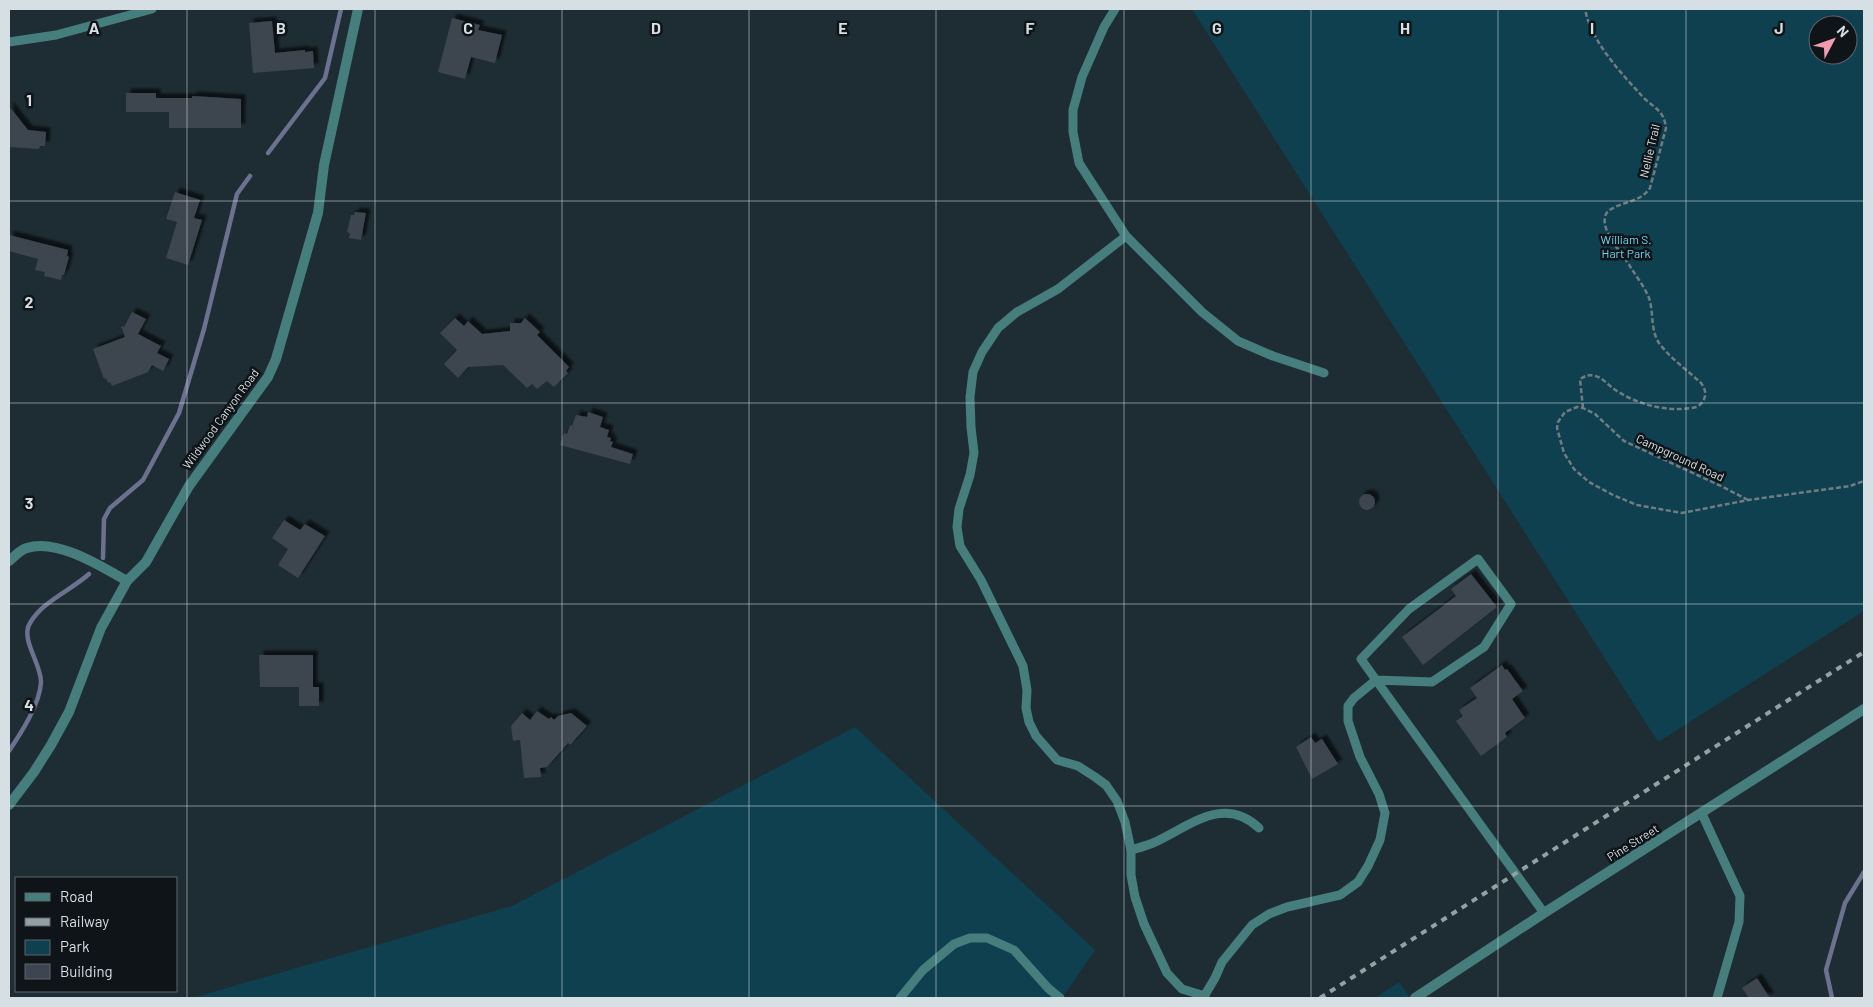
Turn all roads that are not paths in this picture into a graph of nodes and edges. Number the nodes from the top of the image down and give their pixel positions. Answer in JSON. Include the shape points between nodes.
{"nodes":[{"id":1,"x":152,"y":9,"type":"edge"},
{"id":2,"x":358,"y":9,"type":"edge"},
{"id":3,"x":1115,"y":9,"type":"edge"},
{"id":4,"x":9,"y":42,"type":"edge"},
{"id":5,"x":1126,"y":236,"type":"junction"},
{"id":6,"x":1324,"y":373,"type":"dead end"},
{"id":7,"x":9,"y":561,"type":"edge"},
{"id":8,"x":127,"y":581,"type":"junction"},
{"id":9,"x":1376,"y":680,"type":"junction"},
{"id":10,"x":1864,"y":709,"type":"edge"},
{"id":11,"x":9,"y":805,"type":"edge"},
{"id":12,"x":1702,"y":814,"type":"junction"},
{"id":13,"x":1259,"y":828,"type":"dead end"},
{"id":14,"x":1131,"y":850,"type":"junction"},
{"id":15,"x":1544,"y":914,"type":"junction"},
{"id":16,"x":1204,"y":997,"type":"edge"},
{"id":17,"x":900,"y":998,"type":"edge"},
{"id":18,"x":1060,"y":998,"type":"edge"},
{"id":19,"x":1415,"y":998,"type":"edge"},
{"id":20,"x":1717,"y":998,"type":"edge"}],
"edges":[{"from":1,"to":4,"type":"lane","via":[[56,35]]},
{"from":2,"to":8,"type":"street","name":"Wildwood Canyon Road","via":[[324,165],[318,213],[276,359],[268,377],[189,486],[146,562]]},
{"from":3,"to":5,"type":"lane","via":[[1082,77],[1073,110],[1073,132],[1079,164]]},
{"from":5,"to":6,"type":"lane","via":[[1202,312],[1238,341]]},
{"from":5,"to":14,"type":"lane","via":[[1058,289],[1017,312],[998,328],[982,352],[973,372],[970,397],[974,453],[957,527],[960,546],[1023,666],[1028,722],[1057,760],[1078,766],[1106,785],[1117,801]]},
{"from":7,"to":8,"type":"street","via":[[26,548],[48,545],[99,565]]},
{"from":8,"to":11,"type":"street","name":"Wildwood Canyon Road","via":[[101,628],[69,712],[34,772]]},
{"from":9,"to":9,"type":"lane","via":[[1361,659],[1409,609],[1478,559],[1511,604],[1484,647],[1432,682]]},
{"from":9,"to":15,"type":"lane"},
{"from":9,"to":16,"type":"lane","via":[[1348,706],[1348,721],[1360,757],[1385,813],[1380,840],[1368,866],[1358,882],[1340,895],[1288,907],[1252,925],[1222,962]]},
{"from":10,"to":12,"type":"street","name":"Pine Street"},
{"from":12,"to":15,"type":"street","name":"Pine Street"},
{"from":12,"to":20,"type":"lane","via":[[1740,896],[1739,922]]},
{"from":13,"to":14,"type":"lane","via":[[1250,819],[1232,813],[1213,814],[1151,844]]},
{"from":14,"to":16,"type":"lane","via":[[1130,875],[1135,897],[1167,973],[1182,989]]},
{"from":15,"to":19,"type":"street","name":"Pine Street"},
{"from":17,"to":18,"type":"lane","via":[[923,970],[954,944],[970,938],[987,938],[1014,950]]}]}
